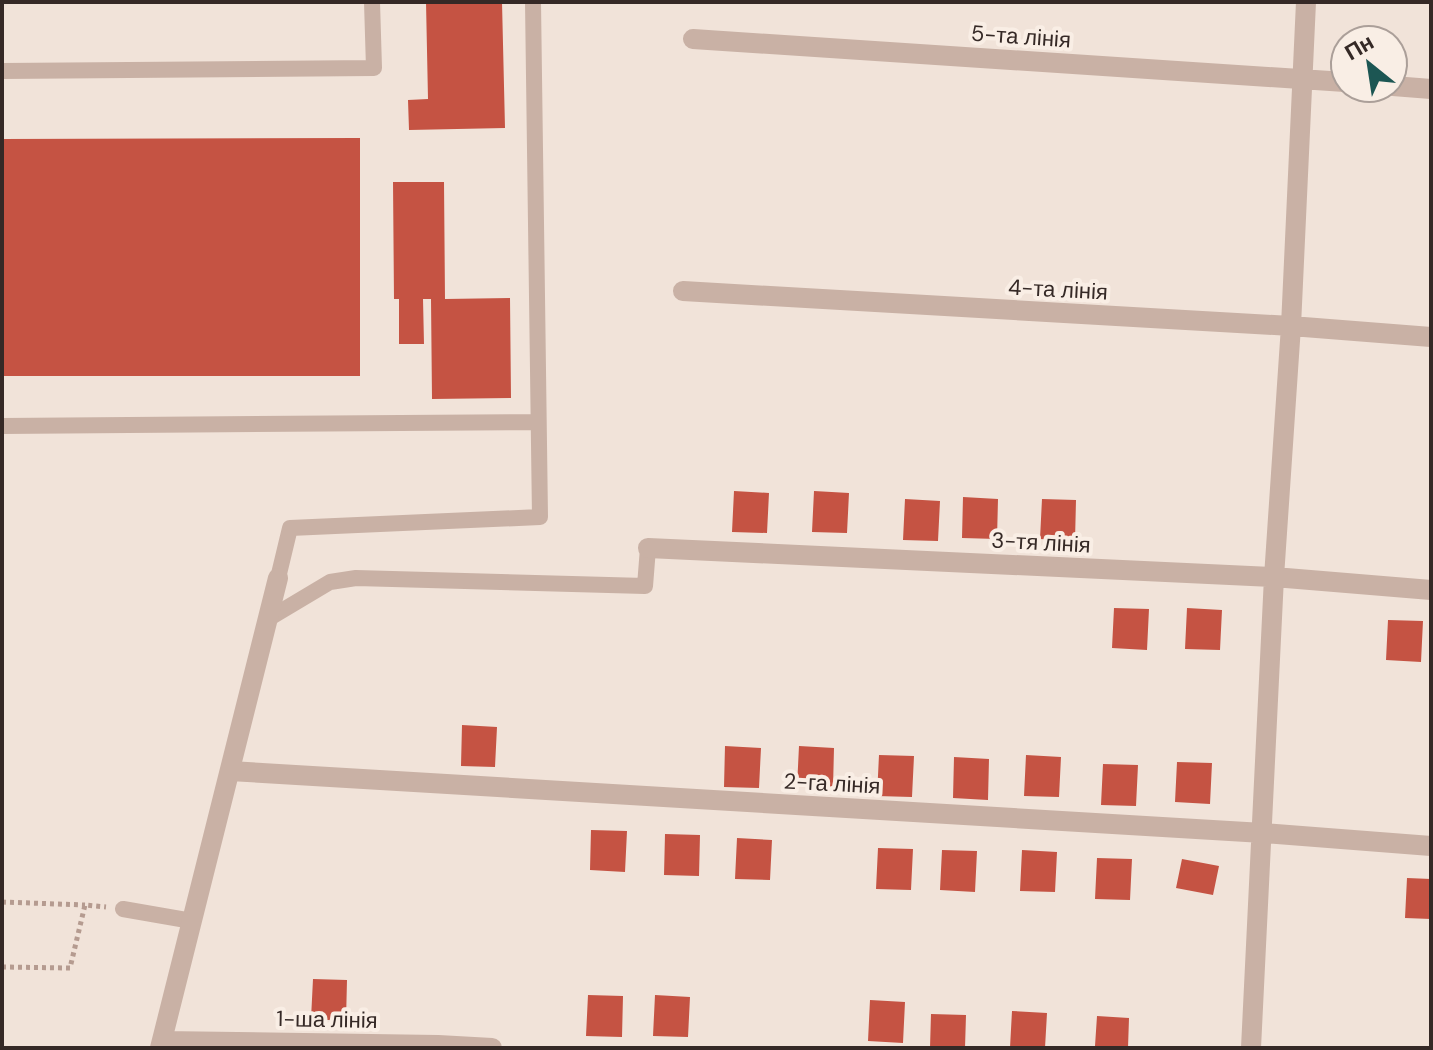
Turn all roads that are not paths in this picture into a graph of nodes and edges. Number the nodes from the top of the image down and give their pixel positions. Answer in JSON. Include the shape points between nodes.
{"nodes":[{"id":1,"x":372,"y":2,"type":"edge"},
{"id":2,"x":533,"y":2,"type":"edge"},
{"id":3,"x":1306,"y":2,"type":"edge"},
{"id":4,"x":693,"y":39,"type":"dead end"},
{"id":5,"x":2,"y":71,"type":"edge"},
{"id":6,"x":1301,"y":78,"type":"junction"},
{"id":7,"x":1329,"y":81,"type":"edge"},
{"id":8,"x":1409,"y":87,"type":"edge"},
{"id":9,"x":1431,"y":89,"type":"edge"},
{"id":10,"x":683,"y":291,"type":"dead end"},
{"id":11,"x":1291,"y":326,"type":"junction"},
{"id":12,"x":1431,"y":337,"type":"edge"},
{"id":13,"x":538,"y":422,"type":"junction"},
{"id":14,"x":2,"y":426,"type":"edge"},
{"id":15,"x":648,"y":548,"type":"joint"},
{"id":16,"x":1274,"y":577,"type":"junction"},
{"id":17,"x":278,"y":578,"type":"joint"},
{"id":18,"x":1431,"y":590,"type":"edge"},
{"id":19,"x":268,"y":619,"type":"junction"},
{"id":20,"x":230,"y":771,"type":"junction"},
{"id":21,"x":1263,"y":833,"type":"junction"},
{"id":22,"x":1431,"y":846,"type":"edge"},
{"id":23,"x":123,"y":909,"type":"road end"},
{"id":24,"x":192,"y":921,"type":"junction"},
{"id":25,"x":161,"y":1045,"type":"edge"},
{"id":26,"x":492,"y":1048,"type":"edge"},
{"id":27,"x":1251,"y":1048,"type":"edge"}],
"edges":[{"from":1,"to":5,"type":"lane","via":[[374,68]]},
{"from":2,"to":13,"type":"lane"},
{"from":3,"to":6,"type":"street"},
{"from":4,"to":6,"type":"street","name":"5-та лінія"},
{"from":6,"to":7,"type":"street","name":"5-та лінія"},
{"from":6,"to":11,"type":"street"},
{"from":8,"to":9,"type":"street"},
{"from":10,"to":11,"type":"street","name":"4-та лінія"},
{"from":11,"to":12,"type":"street","name":"4-та лінія"},
{"from":11,"to":16,"type":"street"},
{"from":13,"to":14,"type":"lane"},
{"from":13,"to":17,"type":"lane","via":[[540,517],[290,528]]},
{"from":15,"to":16,"type":"street","name":"3-тя лінія"},
{"from":15,"to":19,"type":"lane","via":[[645,586],[356,578],[330,582]]},
{"from":16,"to":18,"type":"street","name":"3-тя лінія"},
{"from":16,"to":21,"type":"street"},
{"from":17,"to":19,"type":"street"},
{"from":19,"to":20,"type":"street"},
{"from":20,"to":21,"type":"street","name":"2-га лінія"},
{"from":20,"to":24,"type":"street"},
{"from":21,"to":22,"type":"street","name":"2-га лінія"},
{"from":21,"to":27,"type":"street"},
{"from":23,"to":24,"type":"lane"},
{"from":24,"to":25,"type":"street"},
{"from":25,"to":26,"type":"street","name":"1-ша лінія"}]}
